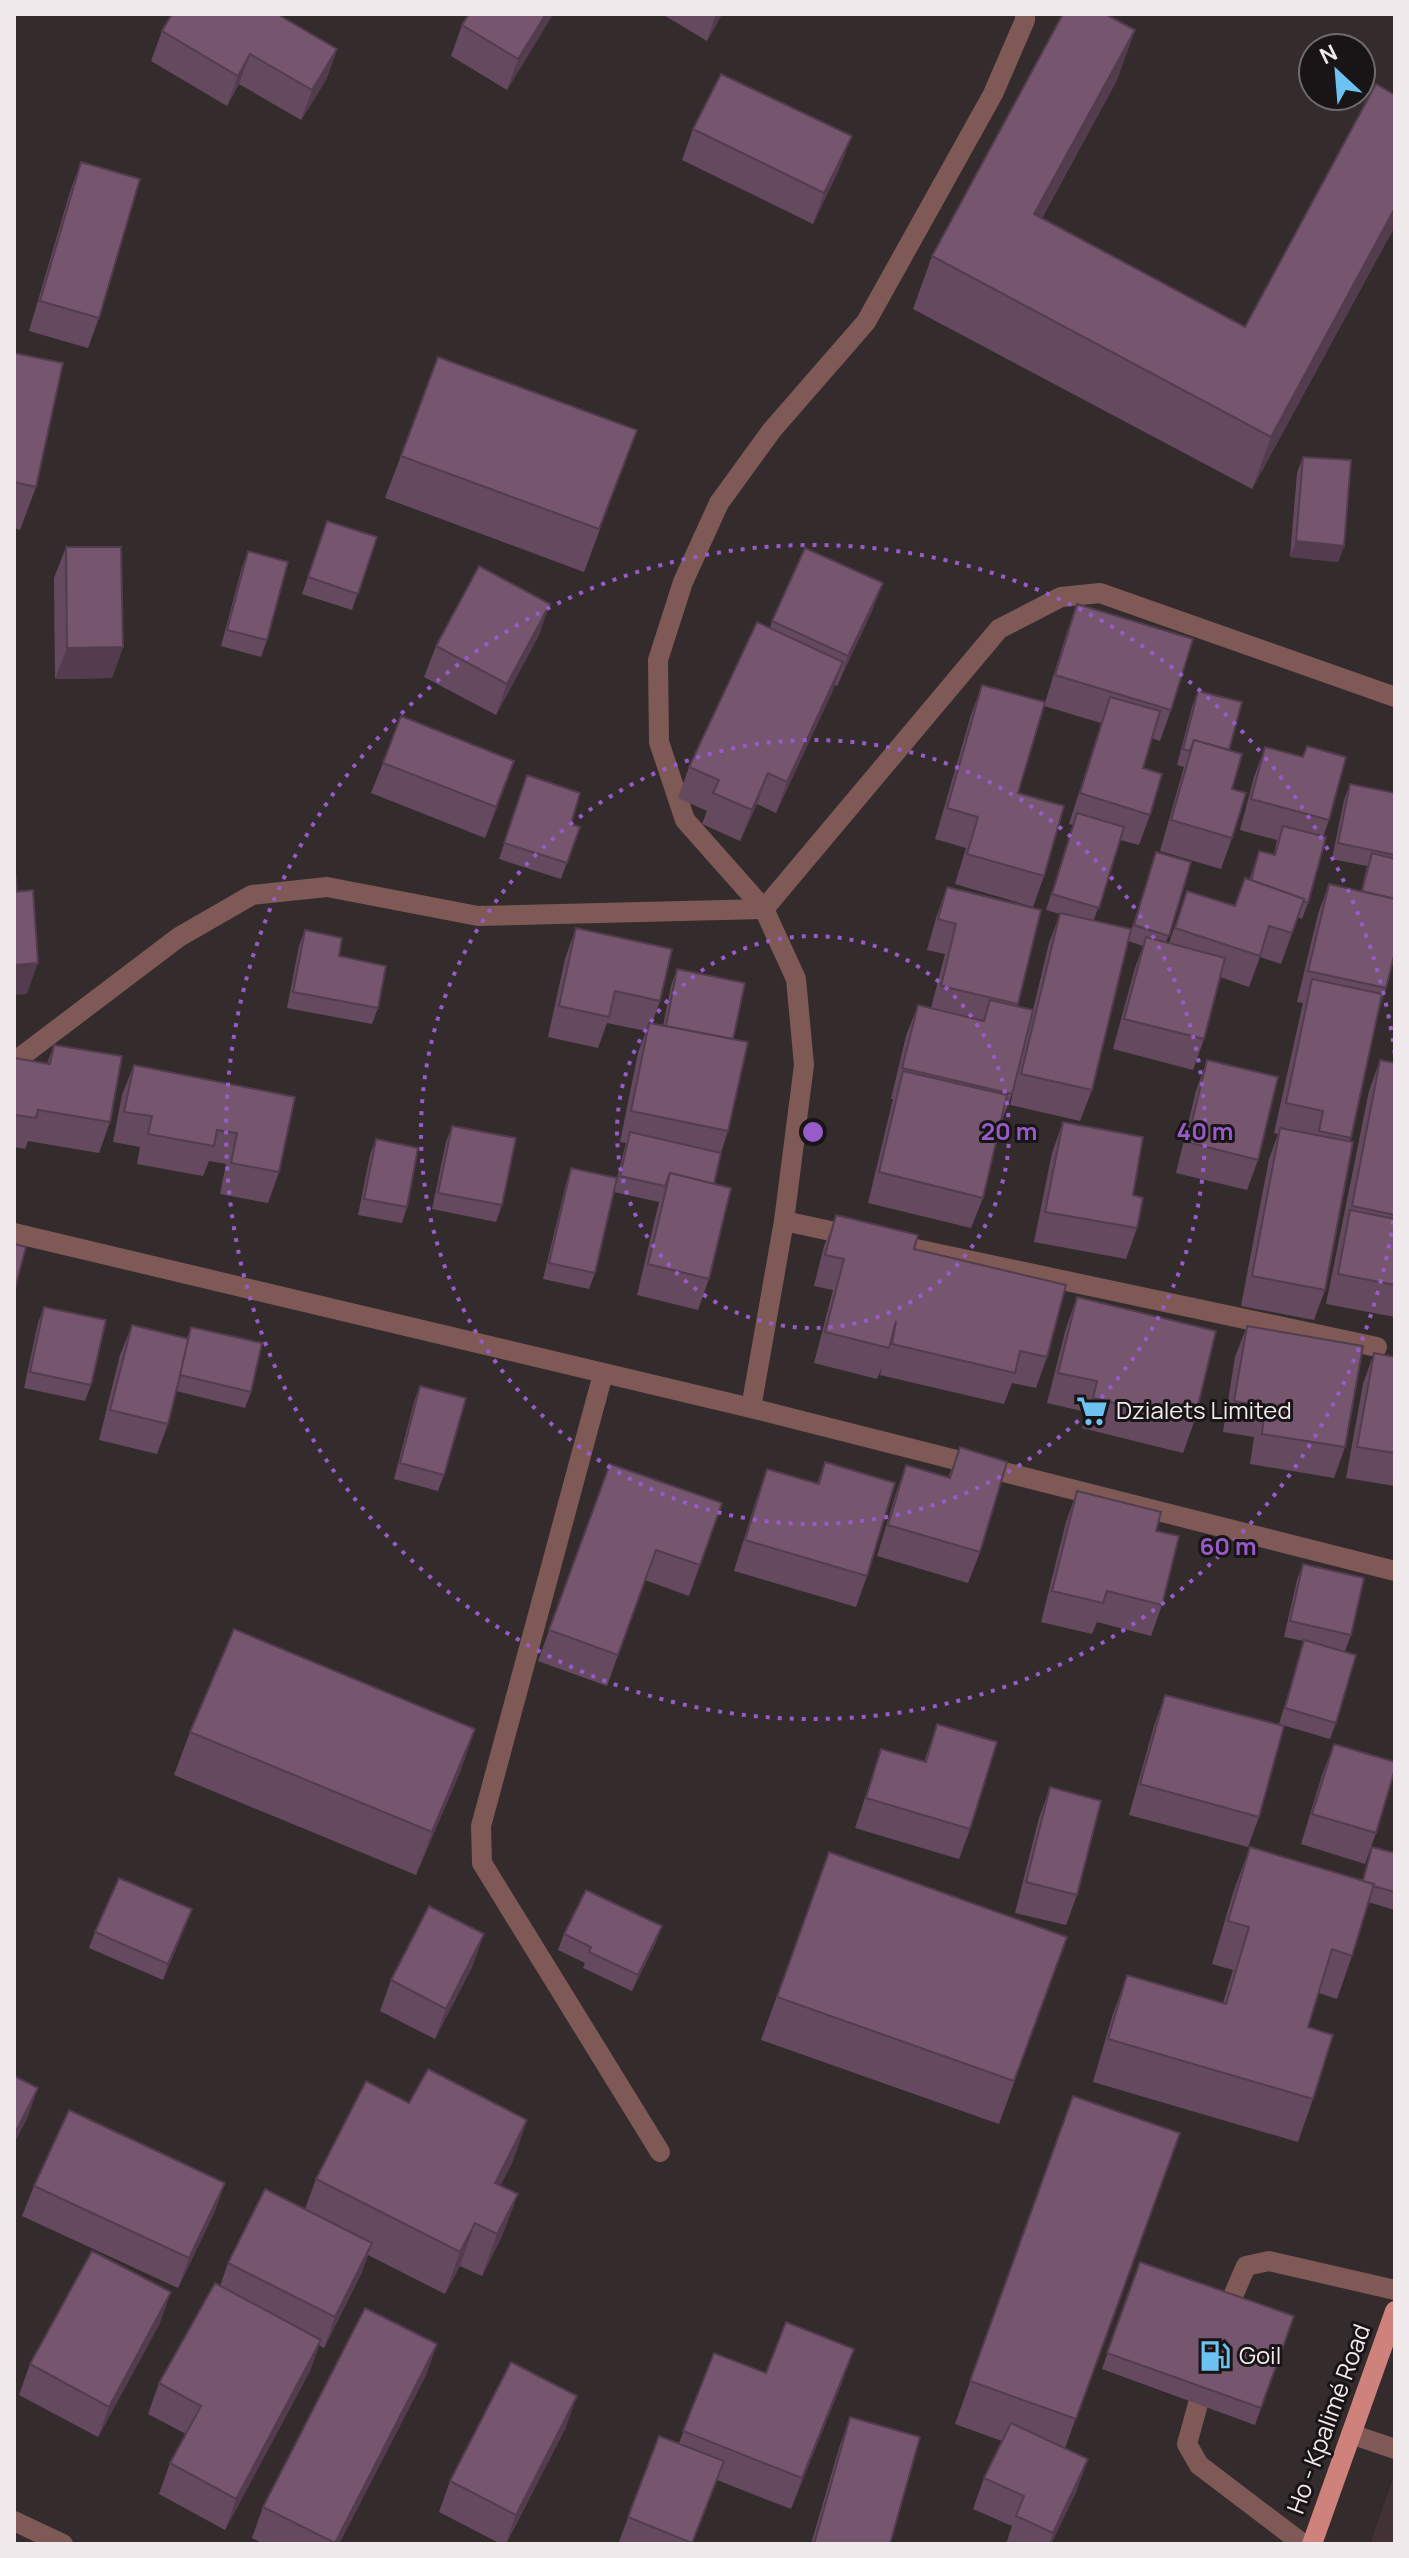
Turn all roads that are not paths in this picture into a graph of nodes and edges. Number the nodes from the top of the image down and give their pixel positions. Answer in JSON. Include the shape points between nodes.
{"nodes":[{"id":1,"x":1025,"y":14,"type":"edge"},
{"id":2,"x":1395,"y":697,"type":"edge"},
{"id":3,"x":764,"y":909,"type":"junction"},
{"id":4,"x":14,"y":1062,"type":"edge"},
{"id":5,"x":784,"y":1221,"type":"junction"},
{"id":6,"x":14,"y":1233,"type":"edge"},
{"id":7,"x":1377,"y":1347,"type":"dead end"},
{"id":8,"x":603,"y":1374,"type":"junction"},
{"id":9,"x":751,"y":1408,"type":"junction"},
{"id":10,"x":1395,"y":1571,"type":"edge"},
{"id":11,"x":660,"y":2152,"type":"dead end"},
{"id":12,"x":1395,"y":2290,"type":"edge"},
{"id":13,"x":1227,"y":2310,"type":"edge"},
{"id":14,"x":1395,"y":2311,"type":"edge"},
{"id":15,"x":1198,"y":2404,"type":"edge"},
{"id":16,"x":1351,"y":2434,"type":"junction"},
{"id":17,"x":1395,"y":2449,"type":"edge"},
{"id":18,"x":14,"y":2521,"type":"edge"},
{"id":19,"x":63,"y":2544,"type":"edge"},
{"id":20,"x":1303,"y":2544,"type":"edge"},
{"id":21,"x":1312,"y":2544,"type":"edge"}],
"edges":[{"from":1,"to":3,"type":"street","via":[[993,94],[866,322],[772,430],[719,503],[683,582],[658,660],[659,742],[685,820]]},
{"from":2,"to":3,"type":"street","via":[[1100,593],[1061,597],[999,629]]},
{"from":3,"to":4,"type":"street","via":[[478,916],[327,887],[252,895],[179,937]]},
{"from":3,"to":5,"type":"street","via":[[796,979],[804,1065]]},
{"from":5,"to":7,"type":"street"},
{"from":5,"to":9,"type":"street"},
{"from":6,"to":8,"type":"street"},
{"from":8,"to":9,"type":"street"},
{"from":8,"to":11,"type":"street","via":[[481,1826],[482,1863]]},
{"from":9,"to":10,"type":"street"},
{"from":12,"to":13,"type":"street","via":[[1269,2261],[1246,2266]]},
{"from":14,"to":16,"type":"main road","name":"Ho - Kpalimé Road"},
{"from":15,"to":20,"type":"street","via":[[1187,2444],[1199,2465]]},
{"from":16,"to":17,"type":"street"},
{"from":16,"to":21,"type":"main road","name":"Ho - Kpalimé Road"},
{"from":18,"to":19,"type":"street"}]}
